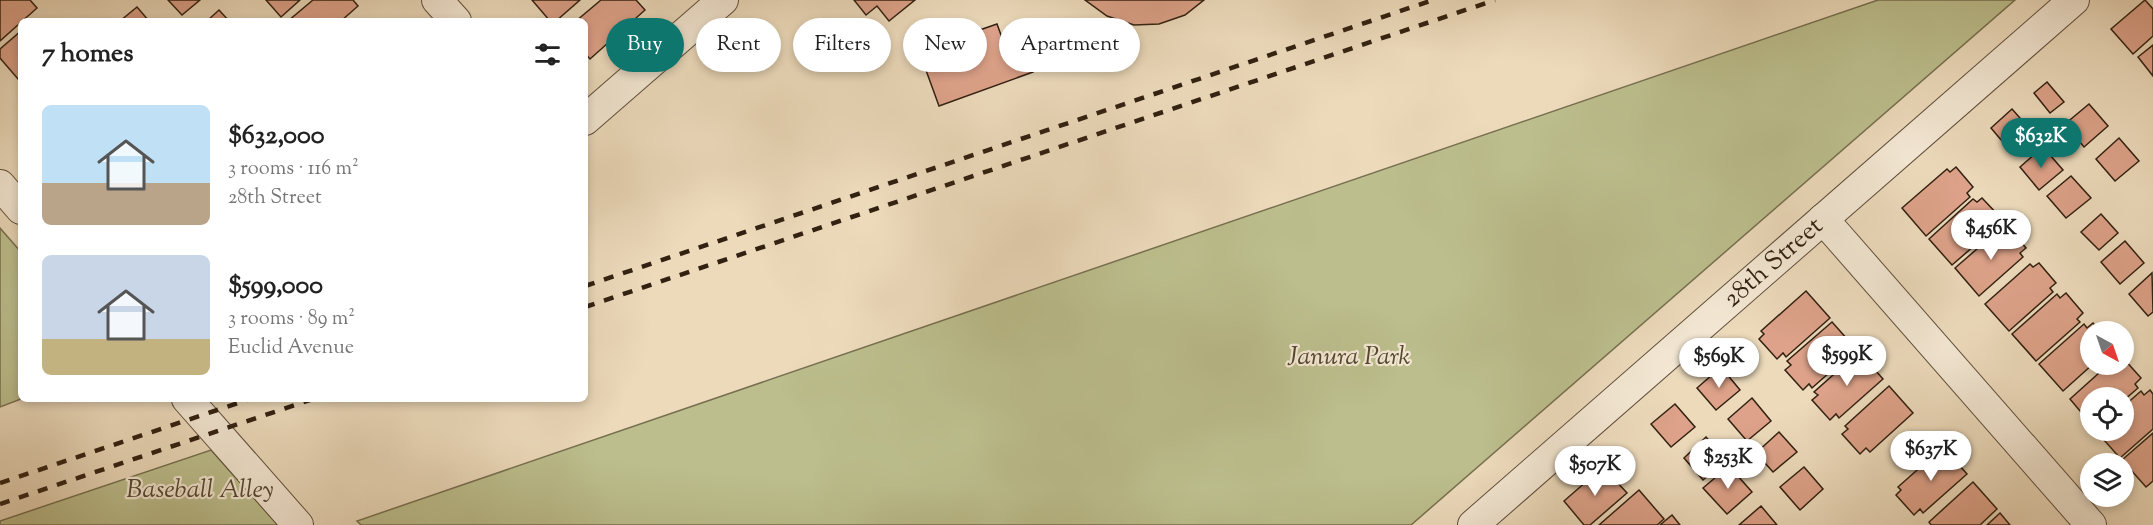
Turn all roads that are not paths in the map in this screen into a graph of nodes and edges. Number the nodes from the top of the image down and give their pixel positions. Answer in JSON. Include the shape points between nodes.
{"nodes":[{"id":1,"x":437,"y":0,"type":"edge"},
{"id":2,"x":723,"y":0,"type":"edge"},
{"id":3,"x":2074,"y":0,"type":"edge"},
{"id":4,"x":453,"y":18,"type":"edge"},
{"id":5,"x":588,"y":117,"type":"edge"},
{"id":6,"x":0,"y":185,"type":"edge"},
{"id":7,"x":18,"y":206,"type":"edge"},
{"id":8,"x":1823,"y":219,"type":"junction"},
{"id":9,"x":190,"y":402,"type":"edge"},
{"id":10,"x":1485,"y":521,"type":"edge"},
{"id":11,"x":298,"y":525,"type":"edge"},
{"id":12,"x":2091,"y":525,"type":"edge"}],
"edges":[{"from":1,"to":4,"type":"street"},
{"from":2,"to":5,"type":"street"},
{"from":3,"to":8,"type":"street","name":"28th Street"},
{"from":6,"to":7,"type":"street"},
{"from":8,"to":10,"type":"street","name":"28th Street"},
{"from":8,"to":12,"type":"street"},
{"from":9,"to":11,"type":"street"}]}
